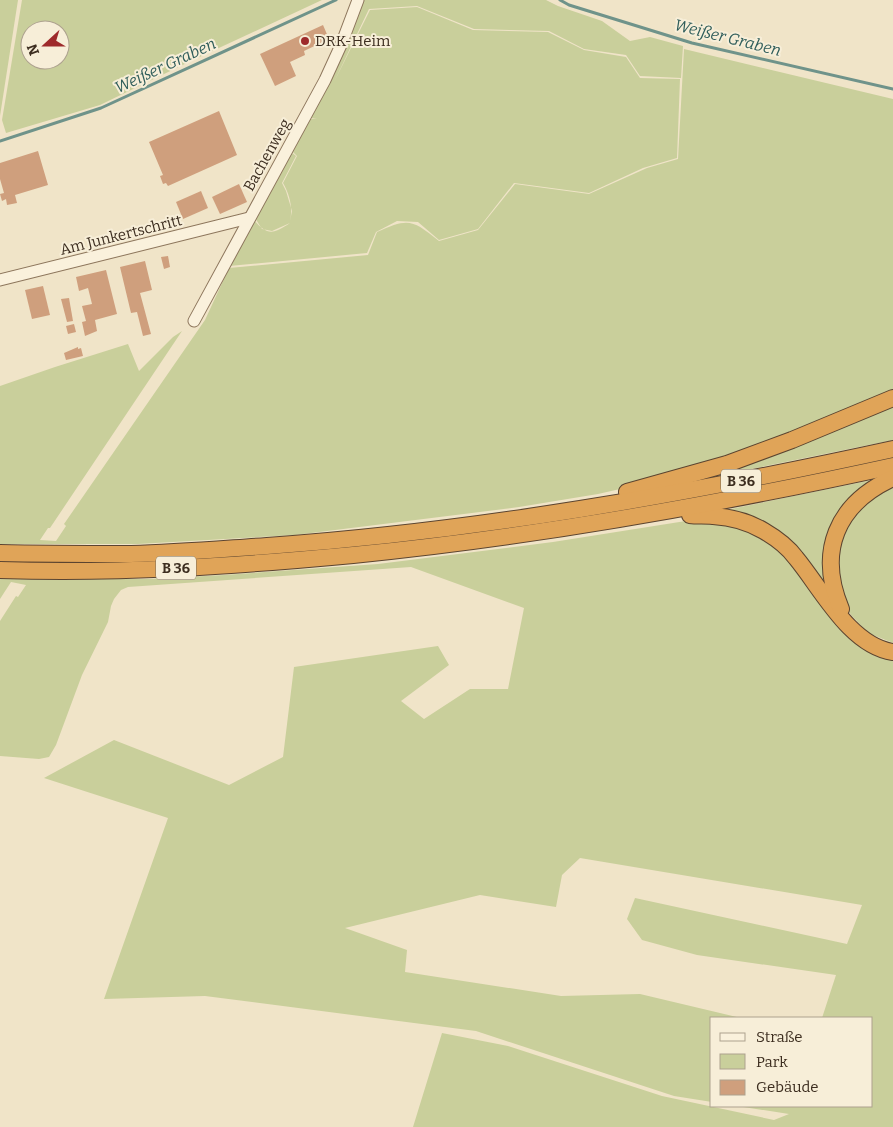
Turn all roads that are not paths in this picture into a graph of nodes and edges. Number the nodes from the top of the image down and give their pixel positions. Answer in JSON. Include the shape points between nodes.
{"nodes":[{"id":1,"x":358,"y":0,"type":"edge"},
{"id":2,"x":250,"y":218,"type":"junction"},
{"id":3,"x":0,"y":280,"type":"edge"},
{"id":4,"x":194,"y":321,"type":"dead end"},
{"id":5,"x":893,"y":398,"type":"edge"},
{"id":6,"x":893,"y":449,"type":"edge"},
{"id":7,"x":893,"y":466,"type":"edge"},
{"id":8,"x":893,"y":478,"type":"edge"},
{"id":9,"x":588,"y":508,"type":"junction"},
{"id":10,"x":662,"y":513,"type":"junction"},
{"id":11,"x":0,"y":553,"type":"edge"},
{"id":12,"x":0,"y":570,"type":"edge"},
{"id":13,"x":846,"y":621,"type":"junction"},
{"id":14,"x":893,"y":652,"type":"edge"}],
"edges":[{"from":1,"to":2,"type":"street","name":"Bachenweg","via":[[326,80]]},
{"from":2,"to":3,"type":"street","name":"Am Junkertschritt"},
{"from":2,"to":4,"type":"street","name":"Bachenweg"},
{"from":5,"to":9,"type":"highway","number":"B 36","via":[[727,464],[626,492]]},
{"from":6,"to":9,"type":"highway","number":"B 36","via":[[742,481]]},
{"from":7,"to":10,"type":"highway","number":"B 36"},
{"from":8,"to":13,"type":"highway","via":[[860,498],[844,516],[834,538],[830,576]]},
{"from":9,"to":11,"type":"highway","number":"B 36","via":[[441,529],[291,544],[132,554]]},
{"from":10,"to":12,"type":"highway","number":"B 36","via":[[459,543],[273,562],[138,570]]},
{"from":10,"to":13,"type":"highway","number":"B 36","via":[[711,515],[754,525],[796,556],[831,606]]},
{"from":13,"to":14,"type":"highway","via":[[863,639]]}]}
